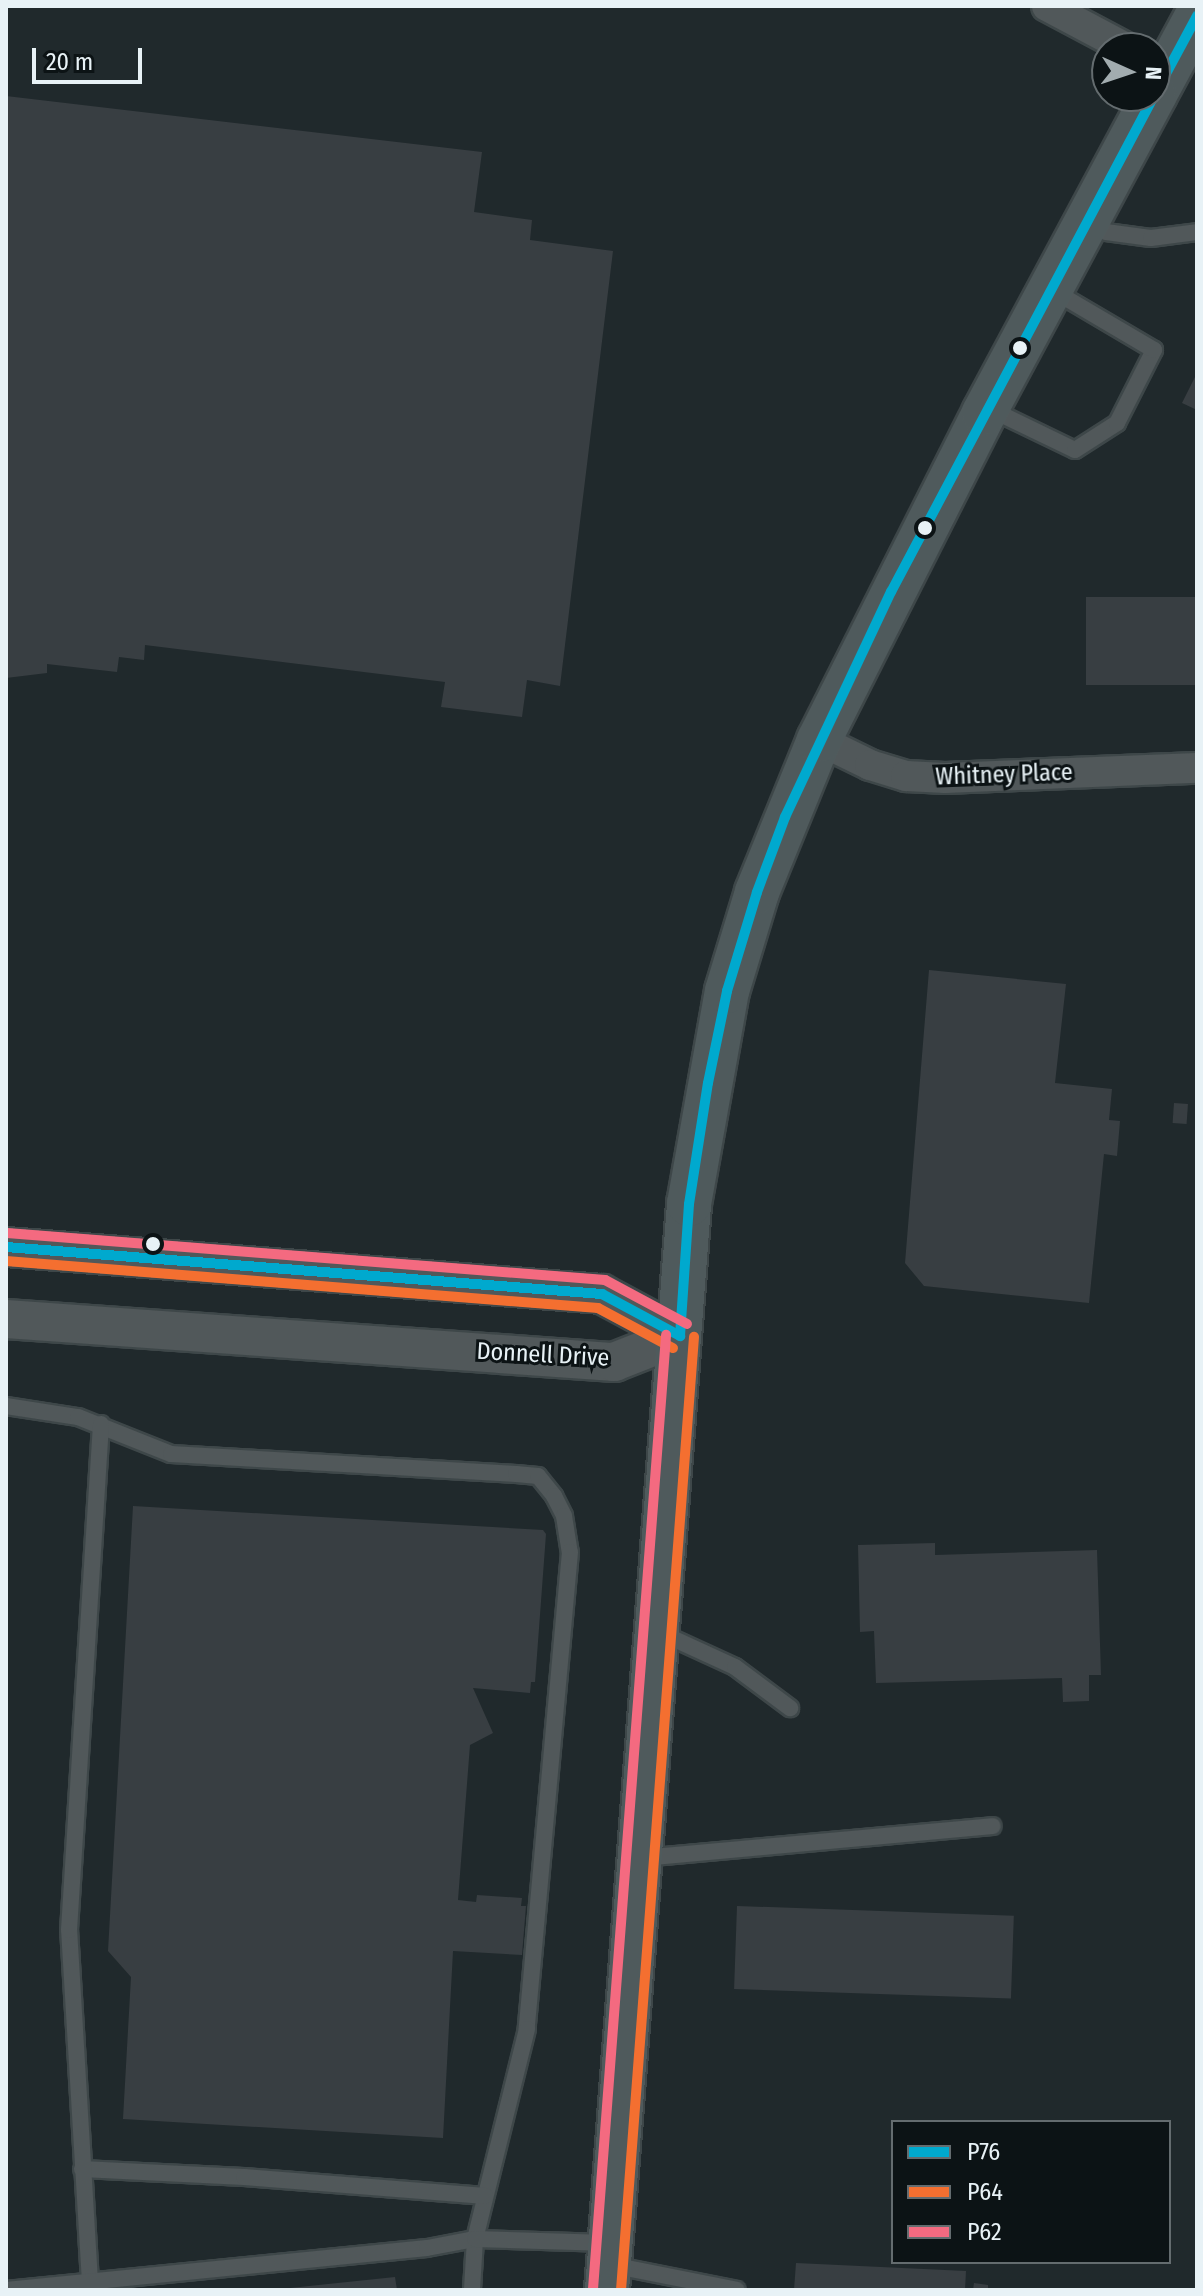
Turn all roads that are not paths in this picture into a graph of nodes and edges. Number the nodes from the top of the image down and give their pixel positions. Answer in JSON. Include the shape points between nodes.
{"nodes":[{"id":1,"x":1047,"y":6,"type":"edge"},
{"id":2,"x":1197,"y":16,"type":"edge"},
{"id":3,"x":1096,"y":32,"type":"edge"},
{"id":4,"x":1171,"y":59,"type":"edge"},
{"id":5,"x":1142,"y":112,"type":"edge"},
{"id":6,"x":1086,"y":222,"type":"junction"},
{"id":7,"x":1197,"y":232,"type":"edge"},
{"id":8,"x":1050,"y":289,"type":"junction"},
{"id":9,"x":987,"y":408,"type":"junction"},
{"id":10,"x":819,"y":740,"type":"junction"},
{"id":11,"x":1197,"y":768,"type":"edge"},
{"id":12,"x":6,"y":1247,"type":"edge"},
{"id":13,"x":6,"y":1319,"type":"edge"},
{"id":14,"x":680,"y":1336,"type":"junction"},
{"id":15,"x":6,"y":1406,"type":"edge"},
{"id":16,"x":101,"y":1424,"type":"junction"},
{"id":17,"x":658,"y":1632,"type":"junction"},
{"id":18,"x":790,"y":1708,"type":"dead end"},
{"id":19,"x":993,"y":1826,"type":"dead end"},
{"id":20,"x":641,"y":1859,"type":"junction"},
{"id":21,"x":82,"y":2169,"type":"junction"},
{"id":22,"x":485,"y":2196,"type":"junction"},
{"id":23,"x":475,"y":2239,"type":"junction"},
{"id":24,"x":609,"y":2266,"type":"edge"},
{"id":25,"x":90,"y":2282,"type":"junction"},
{"id":26,"x":6,"y":2290,"type":"edge"},
{"id":27,"x":472,"y":2290,"type":"edge"},
{"id":28,"x":737,"y":2290,"type":"edge"}],
"edges":[{"from":1,"to":3,"type":"street"},
{"from":2,"to":4,"type":"main road"},
{"from":5,"to":6,"type":"main road"},
{"from":6,"to":7,"type":"lane","via":[[1106,232],[1151,238]]},
{"from":6,"to":8,"type":"main road"},
{"from":8,"to":9,"type":"main road"},
{"from":8,"to":9,"type":"lane","via":[[1154,350],[1117,423],[1075,450]]},
{"from":9,"to":10,"type":"main road"},
{"from":10,"to":11,"type":"street","name":"Whitney Place","via":[[906,776]]},
{"from":10,"to":14,"type":"main road","via":[[757,892],[727,991],[689,1204]]},
{"from":12,"to":14,"type":"street","via":[[602,1294]]},
{"from":13,"to":14,"type":"street","name":"Donnell Drive","via":[[614,1362]]},
{"from":14,"to":17,"type":"main road"},
{"from":15,"to":16,"type":"lane"},
{"from":16,"to":21,"type":"lane","via":[[69,1930]]},
{"from":16,"to":22,"type":"lane","via":[[171,1454],[538,1476],[564,1516],[570,1552],[527,2029]]},
{"from":17,"to":18,"type":"lane","via":[[735,1667]]},
{"from":17,"to":20,"type":"main road"},
{"from":19,"to":20,"type":"lane"},
{"from":20,"to":24,"type":"main road"},
{"from":21,"to":22,"type":"lane"},
{"from":21,"to":25,"type":"lane"},
{"from":22,"to":23,"type":"lane"},
{"from":23,"to":24,"type":"lane"},
{"from":23,"to":25,"type":"lane"},
{"from":23,"to":27,"type":"lane"},
{"from":24,"to":28,"type":"lane"},
{"from":25,"to":26,"type":"lane"}]}
